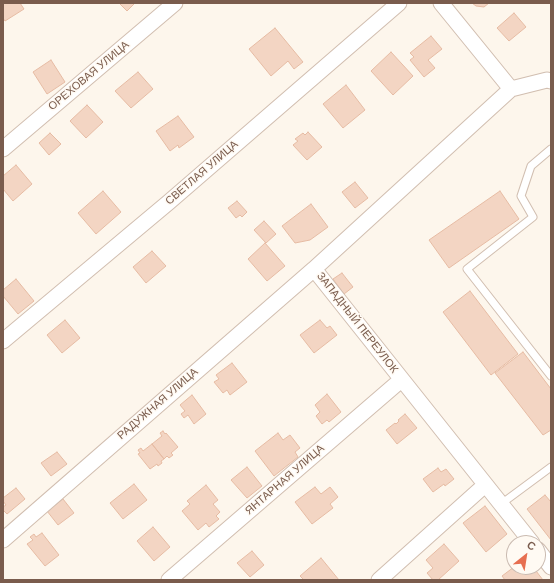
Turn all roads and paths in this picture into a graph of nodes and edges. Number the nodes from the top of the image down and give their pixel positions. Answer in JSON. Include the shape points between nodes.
{"nodes":[{"id":1,"x":175,"y":3,"type":"edge"},
{"id":2,"x":399,"y":3,"type":"edge"},
{"id":3,"x":441,"y":3,"type":"edge"},
{"id":4,"x":551,"y":81,"type":"edge"},
{"id":5,"x":511,"y":89,"type":"junction"},
{"id":6,"x":3,"y":149,"type":"edge"},
{"id":7,"x":551,"y":149,"type":"edge"},
{"id":8,"x":314,"y":269,"type":"junction"},
{"id":9,"x":3,"y":341,"type":"edge"},
{"id":10,"x":551,"y":376,"type":"edge"},
{"id":11,"x":401,"y":380,"type":"junction"},
{"id":12,"x":551,"y":467,"type":"edge"},
{"id":13,"x":485,"y":485,"type":"junction"},
{"id":14,"x":501,"y":504,"type":"junction"},
{"id":15,"x":526,"y":535,"type":"edge"},
{"id":16,"x":3,"y":540,"type":"edge"},
{"id":17,"x":169,"y":580,"type":"edge"},
{"id":18,"x":379,"y":580,"type":"edge"}],
"edges":[{"from":1,"to":6,"type":"street","name":"ОРЕХОВАЯ УЛИЦА"},
{"from":2,"to":9,"type":"street","name":"СВЕТЛАЯ УЛИЦА","via":[[169,202]]},
{"from":3,"to":5,"type":"street"},
{"from":4,"to":5,"type":"street","name":"ЗАПАДНЫЙ ПЕРЕУЛОК"},
{"from":5,"to":8,"type":"street","name":"ЗАПАДНЫЙ ПЕРЕУЛОК"},
{"from":7,"to":10,"type":"lane","via":[[531,166],[521,196],[533,218],[467,269]]},
{"from":8,"to":11,"type":"street","name":"ЗАПАДНЫЙ ПЕРЕУЛОК"},
{"from":8,"to":16,"type":"street","name":"РАДУЖНАЯ УЛИЦА"},
{"from":11,"to":13,"type":"street","name":"ЗАПАДНЫЙ ПЕРЕУЛОК"},
{"from":11,"to":17,"type":"street","name":"ЯНТАРНАЯ УЛИЦА"},
{"from":12,"to":14,"type":"lane"},
{"from":13,"to":14,"type":"street","name":"ЗАПАДНЫЙ ПЕРЕУЛОК"},
{"from":13,"to":18,"type":"street"},
{"from":14,"to":15,"type":"street","name":"ЗАПАДНЫЙ ПЕРЕУЛОК"}]}
